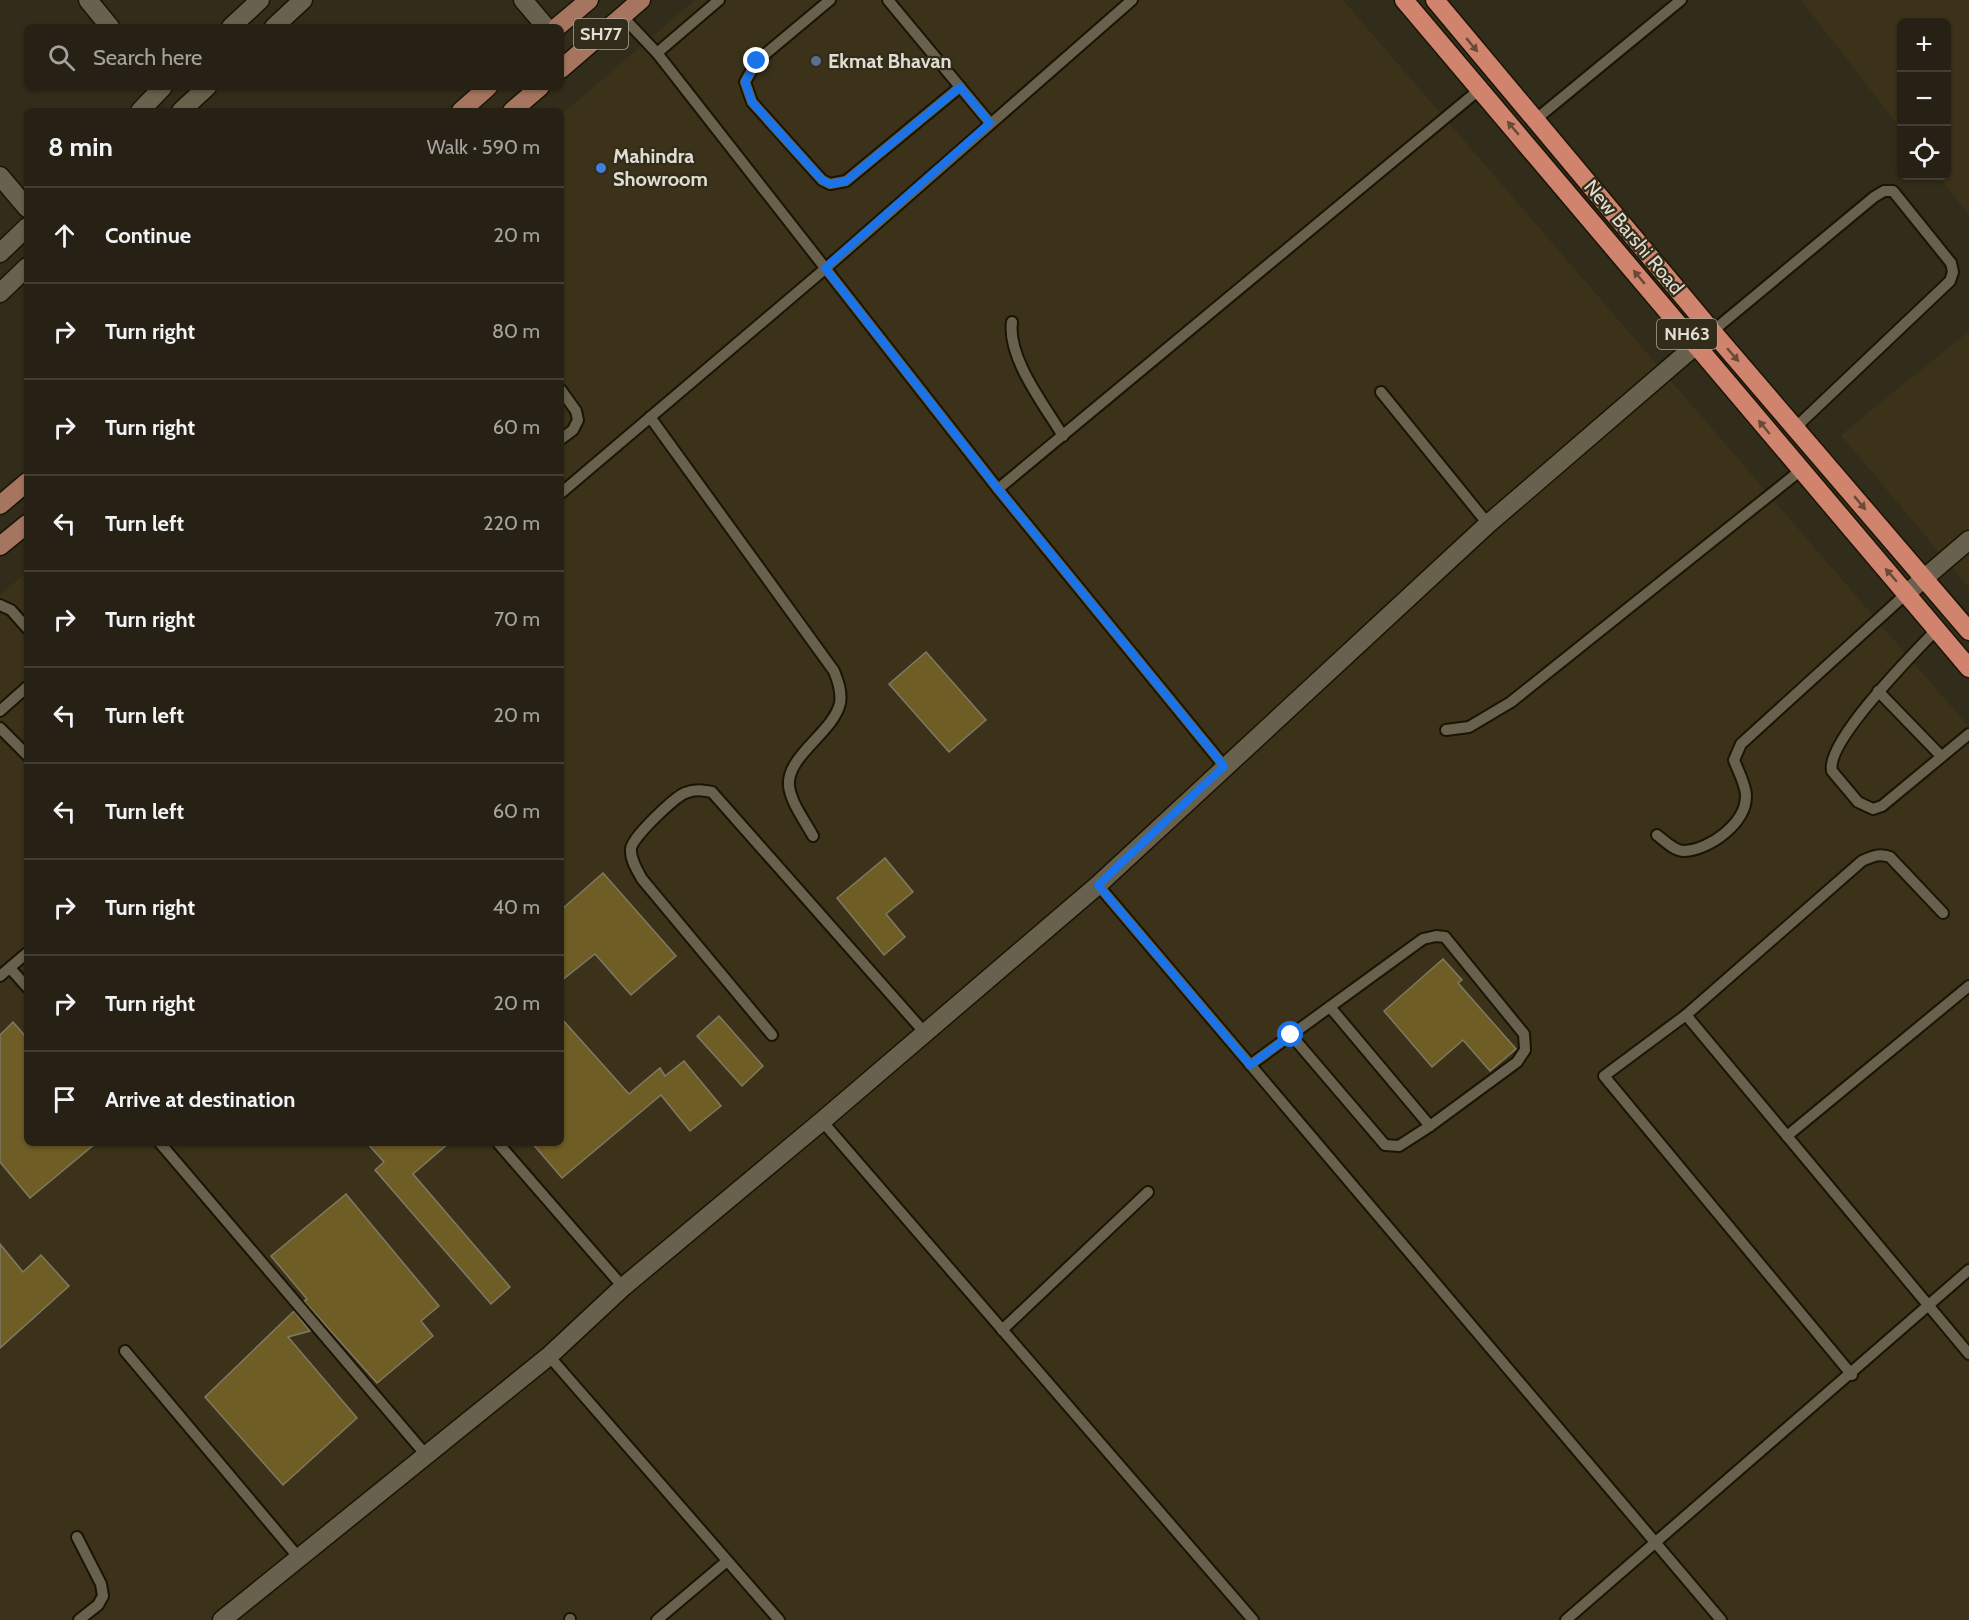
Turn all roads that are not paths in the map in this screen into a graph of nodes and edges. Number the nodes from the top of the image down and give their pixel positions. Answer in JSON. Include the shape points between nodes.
{"nodes":[{"id":1,"x":88,"y":0,"type":"edge"},
{"id":2,"x":303,"y":0,"type":"edge"},
{"id":3,"x":523,"y":0,"type":"edge"},
{"id":4,"x":589,"y":0,"type":"edge"},
{"id":5,"x":641,"y":0,"type":"edge"},
{"id":6,"x":719,"y":0,"type":"edge"},
{"id":7,"x":830,"y":0,"type":"edge"},
{"id":8,"x":888,"y":0,"type":"edge"},
{"id":9,"x":1132,"y":0,"type":"edge"},
{"id":10,"x":1404,"y":0,"type":"edge"},
{"id":11,"x":1435,"y":0,"type":"edge"},
{"id":12,"x":1680,"y":0,"type":"edge"},
{"id":13,"x":249,"y":4,"type":"edge"},
{"id":14,"x":622,"y":16,"type":"junction"},
{"id":15,"x":108,"y":24,"type":"edge"},
{"id":16,"x":233,"y":24,"type":"edge"},
{"id":17,"x":277,"y":24,"type":"edge"},
{"id":18,"x":543,"y":24,"type":"edge"},
{"id":19,"x":561,"y":24,"type":"edge"},
{"id":20,"x":657,"y":53,"type":"junction"},
{"id":21,"x":564,"y":66,"type":"edge"},
{"id":22,"x":960,"y":87,"type":"junction"},
{"id":23,"x":1480,"y":88,"type":"junction"},
{"id":24,"x":160,"y":90,"type":"edge"},
{"id":25,"x":204,"y":90,"type":"edge"},
{"id":26,"x":484,"y":90,"type":"edge"},
{"id":27,"x":536,"y":90,"type":"edge"},
{"id":28,"x":143,"y":108,"type":"edge"},
{"id":29,"x":184,"y":108,"type":"edge"},
{"id":30,"x":464,"y":108,"type":"edge"},
{"id":31,"x":516,"y":108,"type":"edge"},
{"id":32,"x":1535,"y":120,"type":"junction"},
{"id":33,"x":990,"y":123,"type":"junction"},
{"id":34,"x":0,"y":176,"type":"edge"},
{"id":35,"x":24,"y":204,"type":"edge"},
{"id":36,"x":24,"y":230,"type":"edge"},
{"id":37,"x":0,"y":253,"type":"edge"},
{"id":38,"x":825,"y":268,"type":"junction"},
{"id":39,"x":24,"y":270,"type":"edge"},
{"id":40,"x":0,"y":293,"type":"edge"},
{"id":41,"x":1011,"y":322,"type":"dead end"},
{"id":42,"x":1712,"y":331,"type":"junction"},
{"id":43,"x":1696,"y":345,"type":"junction"},
{"id":44,"x":1381,"y":392,"type":"dead end"},
{"id":45,"x":564,"y":394,"type":"edge"},
{"id":46,"x":650,"y":417,"type":"junction"},
{"id":47,"x":1795,"y":428,"type":"junction"},
{"id":48,"x":1063,"y":436,"type":"junction"},
{"id":49,"x":564,"y":437,"type":"edge"},
{"id":50,"x":1801,"y":470,"type":"junction"},
{"id":51,"x":24,"y":485,"type":"edge"},
{"id":52,"x":998,"y":489,"type":"junction"},
{"id":53,"x":564,"y":490,"type":"edge"},
{"id":54,"x":0,"y":505,"type":"edge"},
{"id":55,"x":1488,"y":524,"type":"junction"},
{"id":56,"x":24,"y":526,"type":"edge"},
{"id":57,"x":1969,"y":540,"type":"edge"},
{"id":58,"x":0,"y":546,"type":"edge"},
{"id":59,"x":1924,"y":578,"type":"junction"},
{"id":60,"x":1907,"y":593,"type":"junction"},
{"id":61,"x":0,"y":605,"type":"edge"},
{"id":62,"x":24,"y":625,"type":"edge"},
{"id":63,"x":1937,"y":629,"type":"junction"},
{"id":64,"x":1969,"y":632,"type":"edge"},
{"id":65,"x":1969,"y":668,"type":"edge"},
{"id":66,"x":24,"y":690,"type":"edge"},
{"id":67,"x":1878,"y":691,"type":"junction"},
{"id":68,"x":0,"y":711,"type":"edge"},
{"id":69,"x":0,"y":728,"type":"edge"},
{"id":70,"x":1446,"y":730,"type":"dead end"},
{"id":71,"x":1969,"y":734,"type":"edge"},
{"id":72,"x":24,"y":752,"type":"edge"},
{"id":73,"x":1941,"y":756,"type":"junction"},
{"id":74,"x":1224,"y":766,"type":"junction"},
{"id":75,"x":1657,"y":835,"type":"dead end"},
{"id":76,"x":813,"y":836,"type":"dead end"},
{"id":77,"x":1098,"y":885,"type":"junction"},
{"id":78,"x":1943,"y":913,"type":"dead end"},
{"id":79,"x":24,"y":956,"type":"edge"},
{"id":80,"x":10,"y":968,"type":"junction"},
{"id":81,"x":0,"y":976,"type":"edge"},
{"id":82,"x":24,"y":984,"type":"edge"},
{"id":83,"x":1969,"y":986,"type":"edge"},
{"id":84,"x":1330,"y":1007,"type":"junction"},
{"id":85,"x":1686,"y":1015,"type":"junction"},
{"id":86,"x":925,"y":1033,"type":"junction"},
{"id":87,"x":771,"y":1035,"type":"dead end"},
{"id":88,"x":1291,"y":1035,"type":"junction"},
{"id":89,"x":1250,"y":1065,"type":"junction"},
{"id":90,"x":822,"y":1121,"type":"junction"},
{"id":91,"x":1430,"y":1126,"type":"junction"},
{"id":92,"x":1787,"y":1136,"type":"junction"},
{"id":93,"x":163,"y":1146,"type":"edge"},
{"id":94,"x":501,"y":1146,"type":"edge"},
{"id":95,"x":1148,"y":1192,"type":"dead end"},
{"id":96,"x":1969,"y":1270,"type":"edge"},
{"id":97,"x":623,"y":1287,"type":"junction"},
{"id":98,"x":1930,"y":1307,"type":"junction"},
{"id":99,"x":1002,"y":1330,"type":"junction"},
{"id":100,"x":125,"y":1351,"type":"dead end"},
{"id":101,"x":1969,"y":1354,"type":"edge"},
{"id":102,"x":549,"y":1356,"type":"junction"},
{"id":103,"x":1852,"y":1374,"type":"junction"},
{"id":104,"x":426,"y":1455,"type":"junction"},
{"id":105,"x":77,"y":1537,"type":"dead end"},
{"id":106,"x":1655,"y":1545,"type":"junction"},
{"id":107,"x":299,"y":1558,"type":"junction"},
{"id":108,"x":727,"y":1561,"type":"junction"},
{"id":109,"x":79,"y":1620,"type":"edge"},
{"id":110,"x":222,"y":1620,"type":"edge"},
{"id":111,"x":657,"y":1620,"type":"edge"},
{"id":112,"x":779,"y":1620,"type":"edge"},
{"id":113,"x":1253,"y":1620,"type":"edge"},
{"id":114,"x":1566,"y":1620,"type":"edge"},
{"id":115,"x":1721,"y":1620,"type":"edge"}],
"edges":[{"from":1,"to":15,"type":"street"},
{"from":2,"to":17,"type":"street"},
{"from":3,"to":18,"type":"street"},
{"from":4,"to":19,"type":"main road","number":"SH77"},
{"from":5,"to":14,"type":"main road","number":"SH77"},
{"from":6,"to":20,"type":"lane"},
{"from":7,"to":22,"type":"lane","via":[[757,61],[745,82],[752,102],[822,180],[830,184],[846,181]]},
{"from":8,"to":22,"type":"lane"},
{"from":9,"to":33,"type":"lane"},
{"from":10,"to":23,"type":"highway","name":"New Barshi Road","number":"NH63"},
{"from":11,"to":32,"type":"highway","name":"New Barshi Road","number":"NH63","one_way":true},
{"from":12,"to":32,"type":"lane"},
{"from":13,"to":16,"type":"street"},
{"from":14,"to":20,"type":"lane"},
{"from":14,"to":21,"type":"main road","number":"SH77"},
{"from":20,"to":38,"type":"lane"},
{"from":22,"to":33,"type":"lane"},
{"from":43,"to":23,"type":"highway","name":"New Barshi Road","number":"NH63","one_way":true},
{"from":23,"to":48,"type":"lane"},
{"from":24,"to":28,"type":"street"},
{"from":25,"to":29,"type":"street"},
{"from":26,"to":30,"type":"main road"},
{"from":27,"to":31,"type":"main road"},
{"from":32,"to":42,"type":"highway","name":"New Barshi Road","number":"NH63"},
{"from":33,"to":38,"type":"lane"},
{"from":34,"to":35,"type":"street"},
{"from":36,"to":37,"type":"street"},
{"from":38,"to":46,"type":"lane"},
{"from":38,"to":52,"type":"lane"},
{"from":39,"to":40,"type":"street"},
{"from":41,"to":48,"type":"lane","via":[[1016,356]]},
{"from":42,"to":43,"type":"lane"},
{"from":42,"to":47,"type":"highway","name":"New Barshi Road","number":"NH63","one_way":true},
{"from":42,"to":47,"type":"lane","via":[[1874,197],[1893,191],[1900,197],[1951,263],[1950,281]]},
{"from":50,"to":43,"type":"highway","name":"New Barshi Road","number":"NH63","one_way":true},
{"from":43,"to":55,"type":"street"},
{"from":44,"to":55,"type":"lane"},
{"from":45,"to":49,"type":"lane","via":[[578,420]]},
{"from":46,"to":53,"type":"lane"},
{"from":46,"to":76,"type":"lane","via":[[834,671],[840,687],[840,704],[792,769],[789,784]]},
{"from":47,"to":59,"type":"highway","name":"New Barshi Road","number":"NH63","one_way":true},
{"from":48,"to":52,"type":"lane"},
{"from":60,"to":50,"type":"highway","name":"New Barshi Road","number":"NH63","one_way":true},
{"from":50,"to":70,"type":"lane","via":[[1511,702],[1469,727]]},
{"from":51,"to":54,"type":"main road"},
{"from":52,"to":74,"type":"lane"},
{"from":55,"to":74,"type":"street"},
{"from":56,"to":58,"type":"main road"},
{"from":57,"to":59,"type":"street"},
{"from":59,"to":60,"type":"street"},
{"from":59,"to":64,"type":"highway","name":"New Barshi Road","number":"NH63"},
{"from":60,"to":63,"type":"highway","name":"New Barshi Road","number":"NH63"},
{"from":60,"to":75,"type":"lane","via":[[1740,744],[1734,760],[1746,794],[1738,821],[1719,837],[1684,851]]},
{"from":61,"to":62,"type":"lane","via":[[11,610]]},
{"from":63,"to":65,"type":"highway","name":"New Barshi Road","number":"NH63"},
{"from":63,"to":67,"type":"lane"},
{"from":66,"to":68,"type":"lane"},
{"from":67,"to":73,"type":"lane"},
{"from":67,"to":73,"type":"lane","via":[[1832,757],[1832,771],[1858,802],[1873,809],[1882,806]]},
{"from":69,"to":72,"type":"lane"},
{"from":71,"to":73,"type":"lane"},
{"from":74,"to":77,"type":"street"},
{"from":77,"to":86,"type":"street"},
{"from":77,"to":89,"type":"lane"},
{"from":78,"to":85,"type":"lane","via":[[1890,857],[1874,856],[1862,861]]},
{"from":79,"to":80,"type":"lane"},
{"from":80,"to":81,"type":"lane"},
{"from":80,"to":82,"type":"lane"},
{"from":83,"to":92,"type":"lane"},
{"from":84,"to":88,"type":"lane"},
{"from":84,"to":91,"type":"lane"},
{"from":84,"to":91,"type":"lane","via":[[1423,939],[1445,937],[1524,1034],[1525,1050],[1517,1062]]},
{"from":85,"to":92,"type":"lane"},
{"from":85,"to":103,"type":"lane","via":[[1604,1076]]},
{"from":86,"to":87,"type":"lane","via":[[712,792],[698,789],[682,794],[634,838],[631,849],[635,867]]},
{"from":86,"to":90,"type":"street"},
{"from":88,"to":89,"type":"lane"},
{"from":88,"to":91,"type":"lane","via":[[1385,1145],[1399,1146]]},
{"from":89,"to":106,"type":"lane"},
{"from":90,"to":97,"type":"street"},
{"from":90,"to":99,"type":"lane"},
{"from":92,"to":98,"type":"lane"},
{"from":93,"to":104,"type":"lane"},
{"from":94,"to":97,"type":"lane"},
{"from":95,"to":99,"type":"lane"},
{"from":96,"to":98,"type":"lane"},
{"from":97,"to":102,"type":"street"},
{"from":98,"to":101,"type":"lane"},
{"from":98,"to":103,"type":"lane"},
{"from":99,"to":113,"type":"lane"},
{"from":100,"to":107,"type":"lane"},
{"from":102,"to":104,"type":"street"},
{"from":102,"to":108,"type":"lane"},
{"from":103,"to":106,"type":"lane"},
{"from":104,"to":107,"type":"street"},
{"from":105,"to":109,"type":"lane","via":[[101,1584],[103,1596]]},
{"from":106,"to":114,"type":"lane"},
{"from":106,"to":115,"type":"lane"},
{"from":107,"to":110,"type":"street"},
{"from":108,"to":111,"type":"lane"},
{"from":108,"to":112,"type":"lane"}]}
